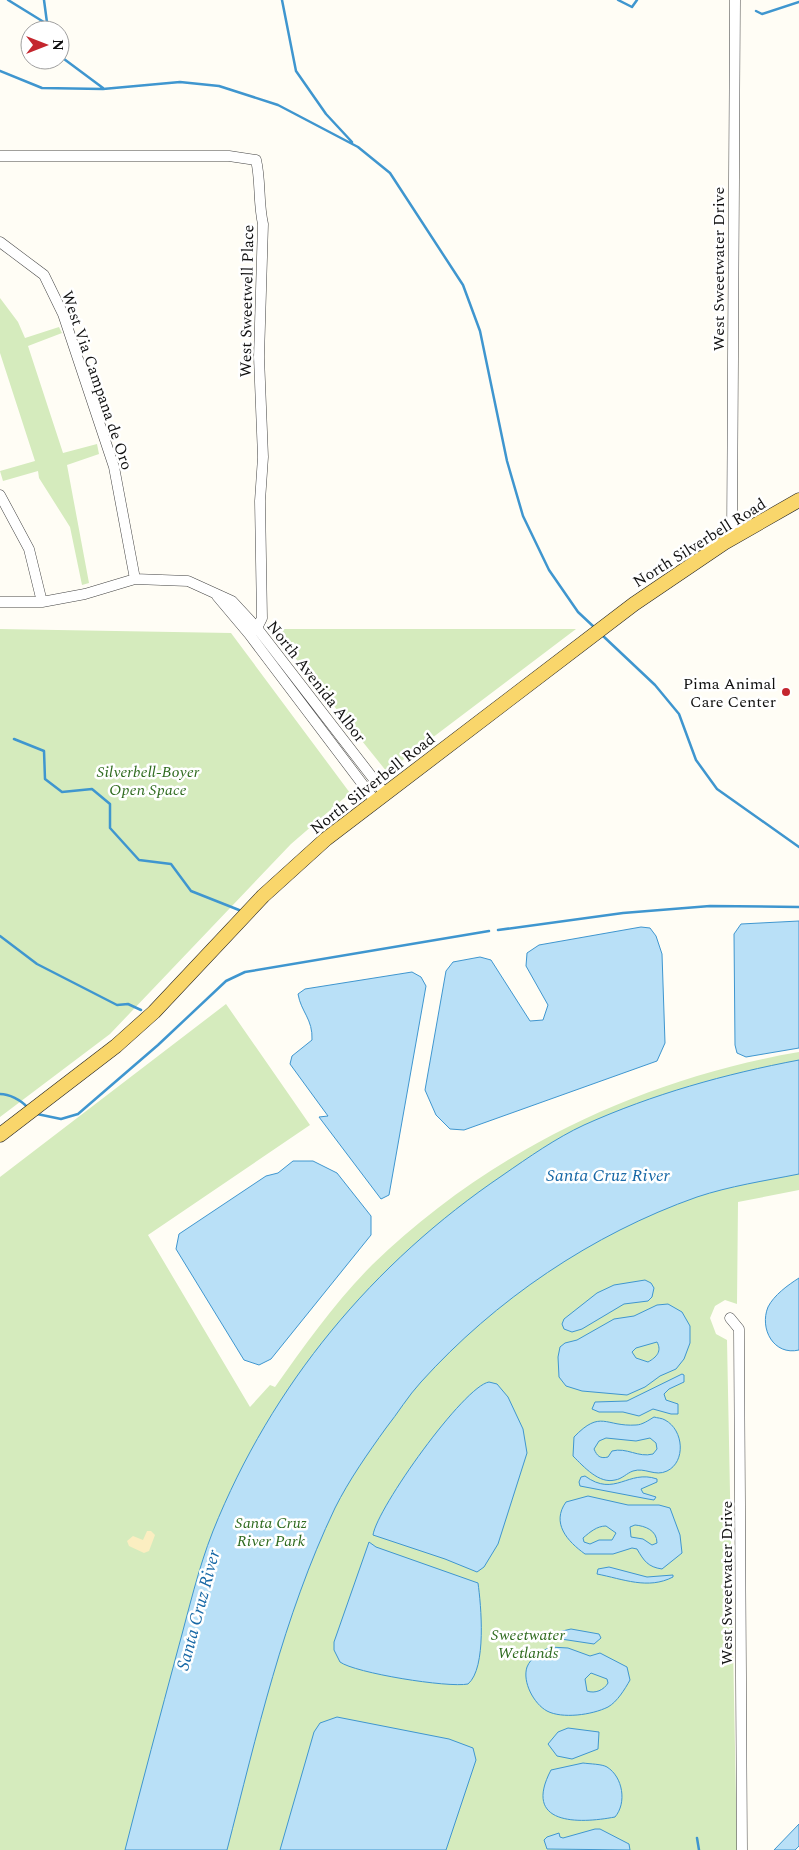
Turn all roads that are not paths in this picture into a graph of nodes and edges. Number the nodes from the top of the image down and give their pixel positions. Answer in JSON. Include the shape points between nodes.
{"nodes":[{"id":1,"x":735,"y":0,"type":"edge"},
{"id":2,"x":0,"y":156,"type":"edge"},
{"id":3,"x":0,"y":242,"type":"edge"},
{"id":4,"x":0,"y":496,"type":"edge"},
{"id":5,"x":799,"y":500,"type":"edge"},
{"id":6,"x":732,"y":539,"type":"junction"},
{"id":7,"x":135,"y":579,"type":"junction"},
{"id":8,"x":0,"y":602,"type":"edge"},
{"id":9,"x":42,"y":602,"type":"junction"},
{"id":10,"x":253,"y":631,"type":"junction"},
{"id":11,"x":289,"y":669,"type":"junction"},
{"id":12,"x":280,"y":676,"type":"junction"},
{"id":13,"x":381,"y":798,"type":"junction"},
{"id":14,"x":0,"y":1135,"type":"edge"},
{"id":15,"x":730,"y":1318,"type":"dead end"},
{"id":16,"x":742,"y":1850,"type":"edge"}],
"edges":[{"from":1,"to":6,"type":"street","name":"West Sweetwater Drive"},
{"from":2,"to":10,"type":"street","name":"West Sweetwell Place","via":[[229,156],[256,160],[263,224],[259,357],[263,457],[260,501],[262,618]]},
{"from":3,"to":7,"type":"street","name":"West Via Campana de Oro","via":[[44,275],[63,314],[114,467]]},
{"from":4,"to":9,"type":"street","via":[[29,549]]},
{"from":5,"to":6,"type":"main road","name":"North Silverbell Road"},
{"from":6,"to":13,"type":"main road","name":"North Silverbell Road","via":[[634,604]]},
{"from":7,"to":9,"type":"street","name":"North Avenida Albor","via":[[85,594]]},
{"from":7,"to":10,"type":"street","name":"North Avenida Albor","via":[[188,581],[232,601]]},
{"from":8,"to":9,"type":"street","name":"North Avenida Albor"},
{"from":10,"to":11,"type":"street","name":"North Avenida Albor"},
{"from":10,"to":12,"type":"street","name":"North Avenida Albor"},
{"from":11,"to":12,"type":"street"},
{"from":11,"to":13,"type":"street","name":"North Avenida Albor"},
{"from":12,"to":13,"type":"street","name":"North Avenida Albor"},
{"from":13,"to":14,"type":"main road","name":"North Silverbell Road","via":[[293,867],[154,1012],[116,1046]]},
{"from":15,"to":16,"type":"street","name":"West Sweetwater Drive","via":[[739,1329]]}]}
